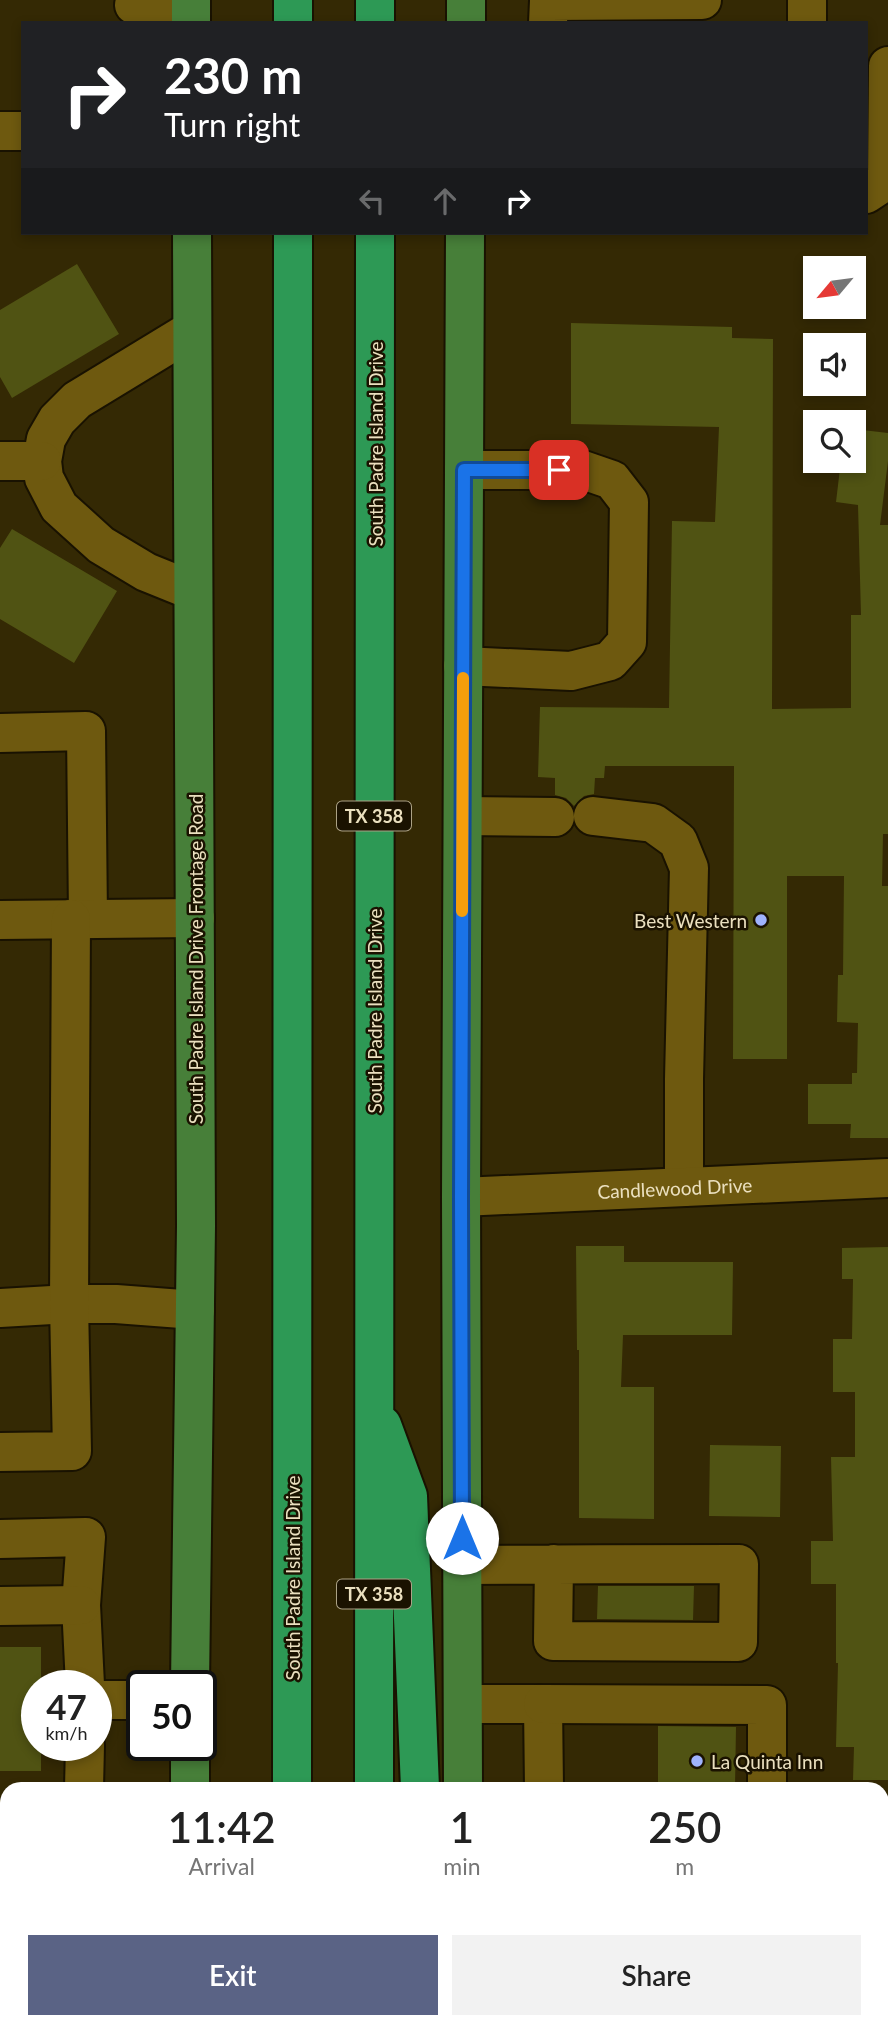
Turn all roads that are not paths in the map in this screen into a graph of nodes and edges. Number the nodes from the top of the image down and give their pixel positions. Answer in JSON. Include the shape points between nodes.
{"nodes":[{"id":1,"x":191,"y":0,"type":"edge"},
{"id":2,"x":293,"y":0,"type":"edge"},
{"id":3,"x":375,"y":0,"type":"edge"},
{"id":4,"x":466,"y":0,"type":"edge"},
{"id":5,"x":702,"y":0,"type":"edge"},
{"id":6,"x":807,"y":0,"type":"edge"},
{"id":7,"x":134,"y":9,"type":"edge"},
{"id":8,"x":191,"y":21,"type":"edge"},
{"id":9,"x":293,"y":21,"type":"edge"},
{"id":10,"x":375,"y":21,"type":"edge"},
{"id":11,"x":466,"y":21,"type":"edge"},
{"id":12,"x":548,"y":21,"type":"edge"},
{"id":13,"x":807,"y":21,"type":"edge"},
{"id":14,"x":888,"y":66,"type":"edge"},
{"id":15,"x":0,"y":131,"type":"edge"},
{"id":16,"x":21,"y":131,"type":"edge"},
{"id":17,"x":868,"y":193,"type":"edge"},
{"id":18,"x":192,"y":235,"type":"edge"},
{"id":19,"x":293,"y":235,"type":"edge"},
{"id":20,"x":375,"y":235,"type":"edge"},
{"id":21,"x":465,"y":235,"type":"edge"},
{"id":22,"x":192,"y":330,"type":"junction"},
{"id":23,"x":0,"y":461,"type":"edge"},
{"id":24,"x":42,"y":461,"type":"junction"},
{"id":25,"x":464,"y":470,"type":"junction"},
{"id":26,"x":194,"y":591,"type":"junction"},
{"id":27,"x":463,"y":666,"type":"junction"},
{"id":28,"x":0,"y":733,"type":"edge"},
{"id":29,"x":463,"y":816,"type":"junction"},
{"id":30,"x":593,"y":816,"type":"dead end"},
{"id":31,"x":555,"y":817,"type":"dead end"},
{"id":32,"x":79,"y":918,"type":"junction"},
{"id":33,"x":195,"y":918,"type":"junction"},
{"id":34,"x":0,"y":920,"type":"edge"},
{"id":35,"x":888,"y":1178,"type":"edge"},
{"id":36,"x":684,"y":1187,"type":"junction"},
{"id":37,"x":461,"y":1197,"type":"junction"},
{"id":38,"x":69,"y":1304,"type":"junction"},
{"id":39,"x":0,"y":1308,"type":"edge"},
{"id":40,"x":195,"y":1310,"type":"junction"},
{"id":41,"x":373,"y":1400,"type":"junction"},
{"id":42,"x":0,"y":1452,"type":"edge"},
{"id":43,"x":0,"y":1539,"type":"edge"},
{"id":44,"x":554,"y":1564,"type":"junction"},
{"id":45,"x":462,"y":1565,"type":"junction"},
{"id":46,"x":293,"y":1588,"type":"junction"},
{"id":47,"x":81,"y":1605,"type":"junction"},
{"id":48,"x":0,"y":1606,"type":"edge"},
{"id":49,"x":84,"y":1670,"type":"edge"},
{"id":50,"x":190,"y":1670,"type":"edge"},
{"id":51,"x":463,"y":1704,"type":"junction"},
{"id":52,"x":543,"y":1704,"type":"junction"},
{"id":53,"x":85,"y":1761,"type":"edge"},
{"id":54,"x":190,"y":1761,"type":"edge"},
{"id":55,"x":84,"y":1782,"type":"edge"},
{"id":56,"x":190,"y":1782,"type":"edge"},
{"id":57,"x":270,"y":1782,"type":"edge"},
{"id":58,"x":292,"y":1782,"type":"edge"},
{"id":59,"x":374,"y":1782,"type":"edge"},
{"id":60,"x":420,"y":1782,"type":"edge"},
{"id":61,"x":463,"y":1782,"type":"edge"},
{"id":62,"x":544,"y":1782,"type":"edge"},
{"id":63,"x":767,"y":1782,"type":"edge"}],
"edges":[{"from":1,"to":7,"type":"street"},
{"from":1,"to":8,"type":"main road"},
{"from":2,"to":9,"type":"highway"},
{"from":3,"to":10,"type":"highway"},
{"from":4,"to":11,"type":"main road"},
{"from":5,"to":12,"type":"street","via":[[549,1]]},
{"from":6,"to":13,"type":"street"},
{"from":14,"to":17,"type":"street","via":[[887,180]]},
{"from":15,"to":16,"type":"street"},
{"from":18,"to":22,"type":"main road","name":"South Padre Island Drive Frontage Road"},
{"from":19,"to":46,"type":"highway","name":"South Padre Island Drive"},
{"from":20,"to":41,"type":"highway","name":"South Padre Island Drive","number":"TX 358"},
{"from":21,"to":25,"type":"main road"},
{"from":22,"to":24,"type":"street","via":[[77,400],[46,439]]},
{"from":22,"to":26,"type":"main road","name":"South Padre Island Drive Frontage Road"},
{"from":23,"to":24,"type":"street"},
{"from":24,"to":26,"type":"street","via":[[44,478],[59,507],[101,545],[146,572]]},
{"from":25,"to":27,"type":"main road"},
{"from":25,"to":27,"type":"street","via":[[583,470],[612,480],[629,502],[627,642],[610,661],[571,671]]},
{"from":26,"to":33,"type":"main road","name":"South Padre Island Drive Frontage Road"},
{"from":27,"to":29,"type":"main road"},
{"from":28,"to":32,"type":"street","via":[[86,731]]},
{"from":29,"to":31,"type":"street"},
{"from":29,"to":37,"type":"main road"},
{"from":30,"to":36,"type":"street","via":[[653,823],[678,841],[689,868]]},
{"from":32,"to":33,"type":"street"},
{"from":32,"to":34,"type":"street"},
{"from":32,"to":38,"type":"street"},
{"from":33,"to":40,"type":"main road","name":"South Padre Island Drive Frontage Road"},
{"from":35,"to":36,"type":"street","name":"Candlewood Drive"},
{"from":36,"to":37,"type":"street","name":"Candlewood Drive"},
{"from":37,"to":45,"type":"main road"},
{"from":38,"to":39,"type":"street"},
{"from":38,"to":40,"type":"street"},
{"from":38,"to":42,"type":"street","via":[[72,1451]]},
{"from":40,"to":50,"type":"main road","name":"South Padre Island Drive Frontage Road"},
{"from":41,"to":59,"type":"highway","name":"South Padre Island Drive","number":"TX 358"},
{"from":41,"to":60,"type":"highway","via":[[408,1496]]},
{"from":43,"to":47,"type":"street","via":[[86,1537]]},
{"from":44,"to":44,"type":"street","via":[[739,1564],[738,1642],[553,1641]]},
{"from":44,"to":45,"type":"street"},
{"from":45,"to":51,"type":"main road"},
{"from":46,"to":57,"type":"highway"},
{"from":46,"to":58,"type":"highway","name":"South Padre Island Drive"},
{"from":47,"to":48,"type":"street"},
{"from":47,"to":49,"type":"street"},
{"from":51,"to":52,"type":"street"},
{"from":51,"to":61,"type":"main road"},
{"from":52,"to":62,"type":"street"},
{"from":52,"to":63,"type":"street","via":[[767,1705]]},
{"from":53,"to":55,"type":"street"},
{"from":54,"to":56,"type":"main road"}]}
